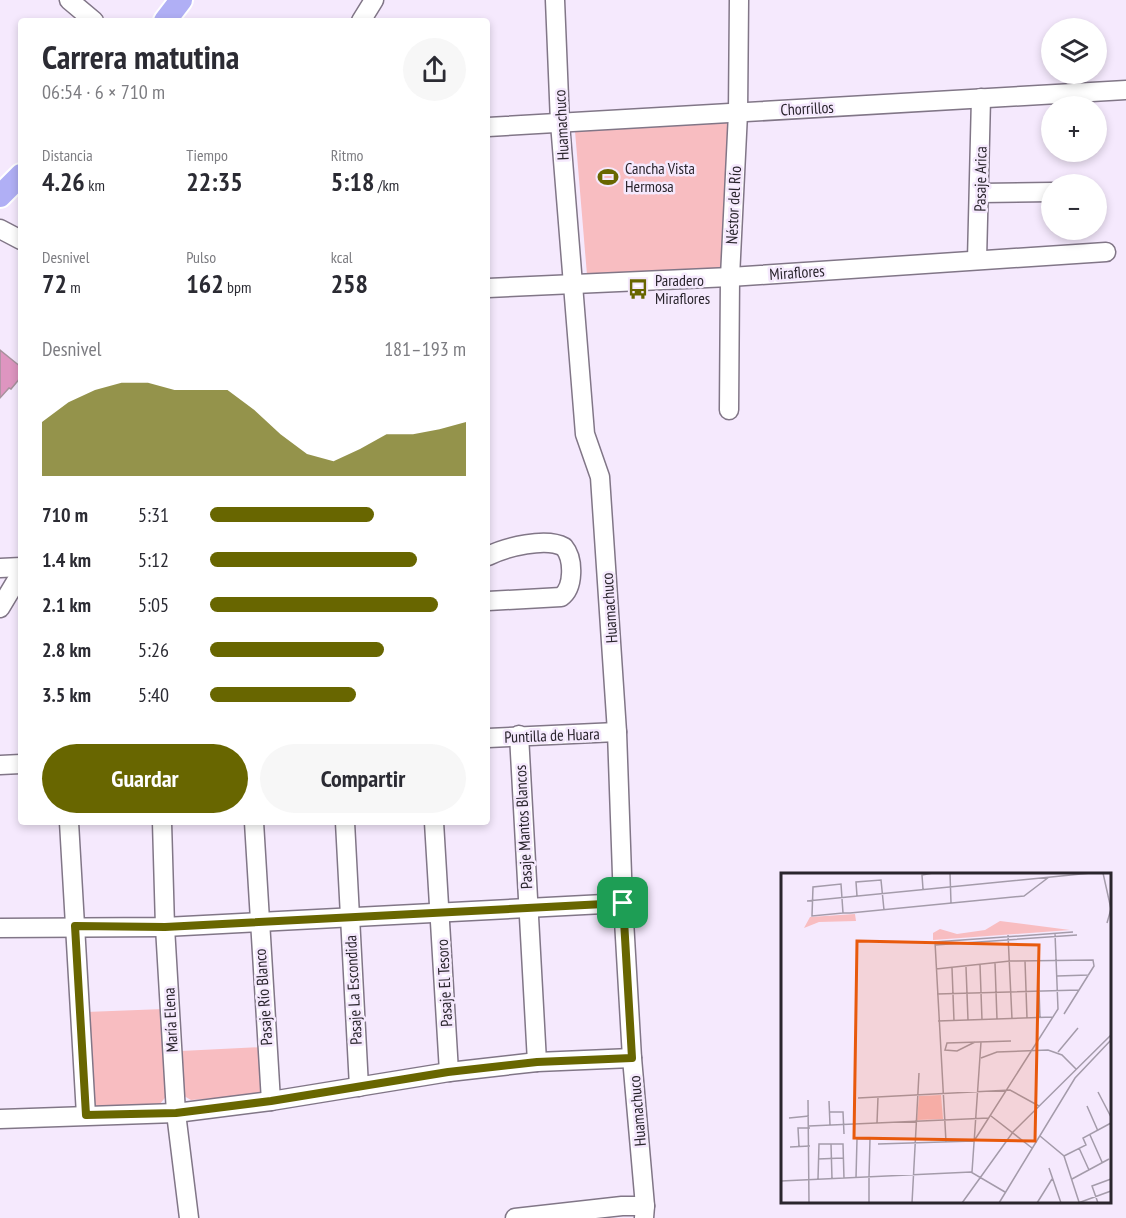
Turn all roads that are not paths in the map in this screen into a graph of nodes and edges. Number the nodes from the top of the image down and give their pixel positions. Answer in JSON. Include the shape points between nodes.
{"nodes":[{"id":1,"x":69,"y":0,"type":"edge"},
{"id":2,"x":181,"y":0,"type":"edge"},
{"id":3,"x":376,"y":0,"type":"edge"},
{"id":4,"x":555,"y":0,"type":"edge"},
{"id":5,"x":739,"y":0,"type":"edge"},
{"id":6,"x":90,"y":18,"type":"edge"},
{"id":7,"x":167,"y":18,"type":"edge"},
{"id":8,"x":364,"y":18,"type":"edge"},
{"id":9,"x":375,"y":18,"type":"edge"},
{"id":10,"x":1126,"y":90,"type":"edge"},
{"id":11,"x":981,"y":98,"type":"junction"},
{"id":12,"x":738,"y":112,"type":"junction"},
{"id":13,"x":560,"y":123,"type":"junction"},
{"id":14,"x":490,"y":127,"type":"edge"},
{"id":15,"x":18,"y":178,"type":"edge"},
{"id":16,"x":1041,"y":192,"type":"edge"},
{"id":17,"x":980,"y":193,"type":"junction"},
{"id":18,"x":0,"y":196,"type":"edge"},
{"id":19,"x":0,"y":229,"type":"edge"},
{"id":20,"x":18,"y":238,"type":"edge"},
{"id":21,"x":1106,"y":252,"type":"dead end"},
{"id":22,"x":977,"y":260,"type":"junction"},
{"id":23,"x":730,"y":277,"type":"junction"},
{"id":24,"x":572,"y":283,"type":"junction"},
{"id":25,"x":490,"y":288,"type":"edge"},
{"id":26,"x":729,"y":410,"type":"dead end"},
{"id":27,"x":490,"y":555,"type":"edge"},
{"id":28,"x":18,"y":567,"type":"edge"},
{"id":29,"x":0,"y":568,"type":"edge"},
{"id":30,"x":18,"y":578,"type":"edge"},
{"id":31,"x":490,"y":602,"type":"edge"},
{"id":32,"x":0,"y":608,"type":"edge"},
{"id":33,"x":617,"y":732,"type":"junction"},
{"id":34,"x":519,"y":735,"type":"junction"},
{"id":35,"x":490,"y":738,"type":"edge"},
{"id":36,"x":18,"y":764,"type":"edge"},
{"id":37,"x":0,"y":765,"type":"edge"},
{"id":38,"x":69,"y":825,"type":"edge"},
{"id":39,"x":162,"y":825,"type":"edge"},
{"id":40,"x":254,"y":825,"type":"edge"},
{"id":41,"x":345,"y":825,"type":"edge"},
{"id":42,"x":434,"y":825,"type":"edge"},
{"id":43,"x":623,"y":903,"type":"junction"},
{"id":44,"x":527,"y":909,"type":"junction"},
{"id":45,"x":440,"y":913,"type":"junction"},
{"id":46,"x":349,"y":918,"type":"junction"},
{"id":47,"x":258,"y":922,"type":"junction"},
{"id":48,"x":75,"y":926,"type":"junction"},
{"id":49,"x":165,"y":927,"type":"junction"},
{"id":50,"x":0,"y":928,"type":"edge"},
{"id":51,"x":632,"y":1058,"type":"junction"},
{"id":52,"x":537,"y":1062,"type":"junction"},
{"id":53,"x":448,"y":1072,"type":"junction"},
{"id":54,"x":359,"y":1087,"type":"junction"},
{"id":55,"x":271,"y":1101,"type":"junction"},
{"id":56,"x":0,"y":1113,"type":"edge"},
{"id":57,"x":176,"y":1113,"type":"junction"},
{"id":58,"x":86,"y":1115,"type":"junction"},
{"id":59,"x":645,"y":1212,"type":"edge"},
{"id":60,"x":189,"y":1218,"type":"edge"},
{"id":61,"x":515,"y":1218,"type":"edge"}],
"edges":[{"from":1,"to":6,"type":"street"},
{"from":2,"to":7,"type":"main road"},
{"from":3,"to":8,"type":"street"},
{"from":3,"to":9,"type":"street"},
{"from":4,"to":13,"type":"street","name":"Huamachuco"},
{"from":5,"to":12,"type":"street","name":"Néstor del Río"},
{"from":10,"to":11,"type":"street","name":"Chorrillos"},
{"from":11,"to":12,"type":"street","name":"Chorrillos"},
{"from":11,"to":17,"type":"street","name":"Pasaje Arica"},
{"from":12,"to":13,"type":"street","name":"Chorrillos"},
{"from":12,"to":23,"type":"street","name":"Néstor del Río"},
{"from":13,"to":14,"type":"street","name":"Chorrillos"},
{"from":13,"to":24,"type":"street","name":"Huamachuco"},
{"from":15,"to":18,"type":"main road"},
{"from":16,"to":17,"type":"street"},
{"from":17,"to":22,"type":"street","name":"Pasaje Arica"},
{"from":19,"to":20,"type":"street"},
{"from":21,"to":22,"type":"street","name":"Miraflores"},
{"from":22,"to":23,"type":"street","name":"Miraflores"},
{"from":23,"to":24,"type":"street","name":"Miraflores"},
{"from":23,"to":26,"type":"street","name":"Néstor del Río"},
{"from":24,"to":25,"type":"street","name":"Miraflores"},
{"from":24,"to":33,"type":"street","name":"Huamachuco","via":[[585,434],[600,477]]},
{"from":27,"to":31,"type":"street","via":[[531,544],[552,543],[564,547],[570,558],[569,587],[561,597]]},
{"from":28,"to":29,"type":"street"},
{"from":30,"to":32,"type":"street"},
{"from":33,"to":34,"type":"street","name":"Puntilla de Huara"},
{"from":33,"to":43,"type":"street","name":"Huamachuco"},
{"from":34,"to":35,"type":"street","name":"Puntilla de Huara"},
{"from":34,"to":44,"type":"street","name":"Pasaje Mantos Blancos"},
{"from":36,"to":37,"type":"street"},
{"from":38,"to":48,"type":"street"},
{"from":39,"to":49,"type":"street","name":"María Elena"},
{"from":40,"to":47,"type":"street","name":"Pasaje Río Blanco"},
{"from":41,"to":46,"type":"street","name":"Pasaje La Escondida"},
{"from":42,"to":45,"type":"street","name":"Pasaje El Tesoro"},
{"from":43,"to":44,"type":"street"},
{"from":43,"to":51,"type":"street","name":"Huamachuco"},
{"from":44,"to":45,"type":"street"},
{"from":44,"to":52,"type":"street","name":"Pasaje Mantos Blancos"},
{"from":45,"to":46,"type":"street"},
{"from":45,"to":53,"type":"street","name":"Pasaje El Tesoro"},
{"from":46,"to":47,"type":"street"},
{"from":46,"to":54,"type":"street","name":"Pasaje La Escondida"},
{"from":47,"to":49,"type":"street"},
{"from":47,"to":55,"type":"street","name":"Pasaje Río Blanco"},
{"from":48,"to":49,"type":"street"},
{"from":48,"to":50,"type":"street"},
{"from":48,"to":58,"type":"street"},
{"from":49,"to":57,"type":"street","name":"María Elena"},
{"from":51,"to":52,"type":"street"},
{"from":51,"to":59,"type":"street","name":"Huamachuco"},
{"from":52,"to":53,"type":"street"},
{"from":53,"to":54,"type":"street"},
{"from":54,"to":55,"type":"street"},
{"from":55,"to":57,"type":"street"},
{"from":56,"to":58,"type":"street"},
{"from":57,"to":58,"type":"street"},
{"from":57,"to":60,"type":"street","name":"María Elena"},
{"from":59,"to":61,"type":"street","via":[[622,1206]]}]}
